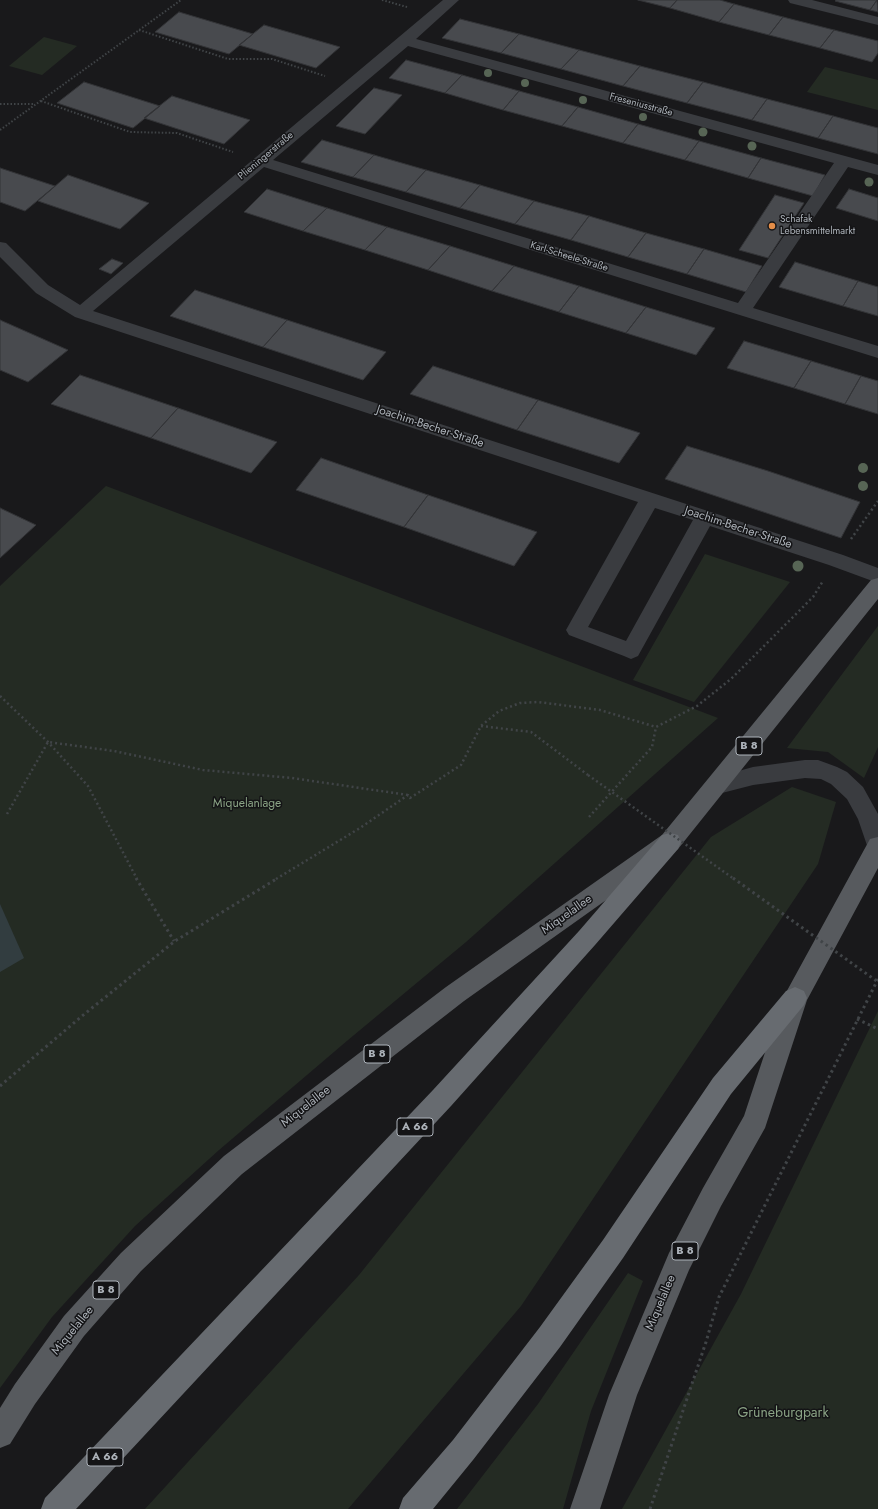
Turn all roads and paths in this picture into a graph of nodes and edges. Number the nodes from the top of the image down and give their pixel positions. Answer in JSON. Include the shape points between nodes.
{"nodes":[{"id":1,"x":180,"y":0,"type":"edge"},
{"id":2,"x":452,"y":0,"type":"edge"},
{"id":3,"x":795,"y":0,"type":"edge"},
{"id":4,"x":878,"y":21,"type":"edge"},
{"id":5,"x":139,"y":30,"type":"junction"},
{"id":6,"x":405,"y":41,"type":"junction"},
{"id":7,"x":352,"y":84,"type":"junction"},
{"id":8,"x":41,"y":101,"type":"junction"},
{"id":9,"x":0,"y":104,"type":"edge"},
{"id":10,"x":36,"y":104,"type":"junction"},
{"id":11,"x":0,"y":130,"type":"edge"},
{"id":12,"x":844,"y":160,"type":"junction"},
{"id":13,"x":260,"y":161,"type":"junction"},
{"id":14,"x":878,"y":170,"type":"edge"},
{"id":15,"x":0,"y":247,"type":"edge"},
{"id":16,"x":743,"y":309,"type":"junction"},
{"id":17,"x":81,"y":313,"type":"junction"},
{"id":18,"x":878,"y":352,"type":"edge"},
{"id":19,"x":650,"y":499,"type":"junction"},
{"id":20,"x":878,"y":502,"type":"edge"},
{"id":21,"x":704,"y":517,"type":"junction"},
{"id":22,"x":850,"y":540,"type":"dead end"},
{"id":23,"x":836,"y":560,"type":"junction"},
{"id":24,"x":878,"y":576,"type":"edge"},
{"id":25,"x":878,"y":585,"type":"edge"},
{"id":26,"x":0,"y":696,"type":"edge"},
{"id":27,"x":481,"y":726,"type":"junction"},
{"id":28,"x":656,"y":727,"type":"junction"},
{"id":29,"x":48,"y":742,"type":"junction"},
{"id":30,"x":718,"y":785,"type":"junction"},
{"id":31,"x":408,"y":795,"type":"junction"},
{"id":32,"x":7,"y":814,"type":"dead end"},
{"id":33,"x":589,"y":817,"type":"dead end"},
{"id":34,"x":670,"y":842,"type":"junction"},
{"id":35,"x":878,"y":847,"type":"edge"},
{"id":36,"x":174,"y":941,"type":"junction"},
{"id":37,"x":878,"y":981,"type":"edge"},
{"id":38,"x":795,"y":998,"type":"junction"},
{"id":39,"x":857,"y":1019,"type":"junction"},
{"id":40,"x":878,"y":1029,"type":"edge"},
{"id":41,"x":0,"y":1086,"type":"edge"},
{"id":42,"x":0,"y":1434,"type":"edge"},
{"id":43,"x":56,"y":1509,"type":"edge"},
{"id":44,"x":414,"y":1509,"type":"edge"},
{"id":45,"x":585,"y":1509,"type":"edge"},
{"id":46,"x":650,"y":1509,"type":"edge"}],
"edges":[{"from":1,"to":5,"type":"path"},
{"from":2,"to":6,"type":"street","name":"Plieningerstraße"},
{"from":3,"to":4,"type":"street"},
{"from":5,"to":7,"type":"path","via":[[228,59],[272,59]]},
{"from":5,"to":8,"type":"path"},
{"from":6,"to":7,"type":"street","name":"Plieningerstraße"},
{"from":6,"to":12,"type":"street","name":"Freseniusstraße"},
{"from":7,"to":13,"type":"street","name":"Plieningerstraße"},
{"from":8,"to":10,"type":"path"},
{"from":8,"to":13,"type":"path","via":[[130,132],[177,133]]},
{"from":9,"to":10,"type":"path"},
{"from":10,"to":11,"type":"path"},
{"from":12,"to":14,"type":"street","name":"Freseniusstraße"},
{"from":12,"to":16,"type":"street"},
{"from":13,"to":16,"type":"street","name":"Karl-Scheele-Straße"},
{"from":13,"to":17,"type":"street","name":"Plieningerstraße"},
{"from":15,"to":17,"type":"street","name":"Joachim-Becher-Straße","via":[[42,289]]},
{"from":16,"to":18,"type":"street","name":"Karl-Scheele-Straße"},
{"from":17,"to":19,"type":"street","name":"Joachim-Becher-Straße"},
{"from":19,"to":21,"type":"street","name":"Joachim-Becher-Straße"},
{"from":19,"to":21,"type":"street","via":[[576,630],[631,651]]},
{"from":20,"to":22,"type":"path"},
{"from":21,"to":23,"type":"street","name":"Joachim-Becher-Straße"},
{"from":23,"to":24,"type":"street","name":"Joachim-Becher-Straße"},
{"from":23,"to":28,"type":"path","via":[[813,597],[731,679],[697,706]]},
{"from":25,"to":30,"type":"main road","number":"B 8"},
{"from":26,"to":29,"type":"path"},
{"from":27,"to":28,"type":"path","via":[[506,707],[538,702],[600,710]]},
{"from":27,"to":31,"type":"path","via":[[461,764],[410,798]]},
{"from":27,"to":37,"type":"path","bridge":true,"via":[[531,732]]},
{"from":28,"to":33,"type":"path","via":[[652,747]]},
{"from":29,"to":31,"type":"path","via":[[114,751],[203,770],[292,778]]},
{"from":29,"to":32,"type":"path"},
{"from":29,"to":36,"type":"path","via":[[88,786],[128,865]]},
{"from":30,"to":34,"type":"main road","number":"B 8"},
{"from":30,"to":35,"type":"street","via":[[753,776],[805,769],[818,769],[829,773],[839,778],[855,793],[869,819]]},
{"from":31,"to":36,"type":"path","via":[[360,828]]},
{"from":34,"to":42,"type":"main road","name":"Miquelallee","number":"B 8","via":[[455,994],[233,1165],[131,1262],[79,1320],[25,1394]]},
{"from":34,"to":43,"type":"highway","number":"A 66","via":[[442,1098]]},
{"from":35,"to":38,"type":"main road","name":"Miquelallee","number":"B 8"},
{"from":36,"to":41,"type":"path"},
{"from":37,"to":39,"type":"path"},
{"from":38,"to":44,"type":"highway","via":[[722,1086],[550,1337]]},
{"from":38,"to":45,"type":"main road","name":"Miquelallee","number":"B 8","via":[[756,1120],[679,1262],[623,1395]]},
{"from":39,"to":40,"type":"path"},
{"from":39,"to":46,"type":"path","via":[[719,1297]]}]}
